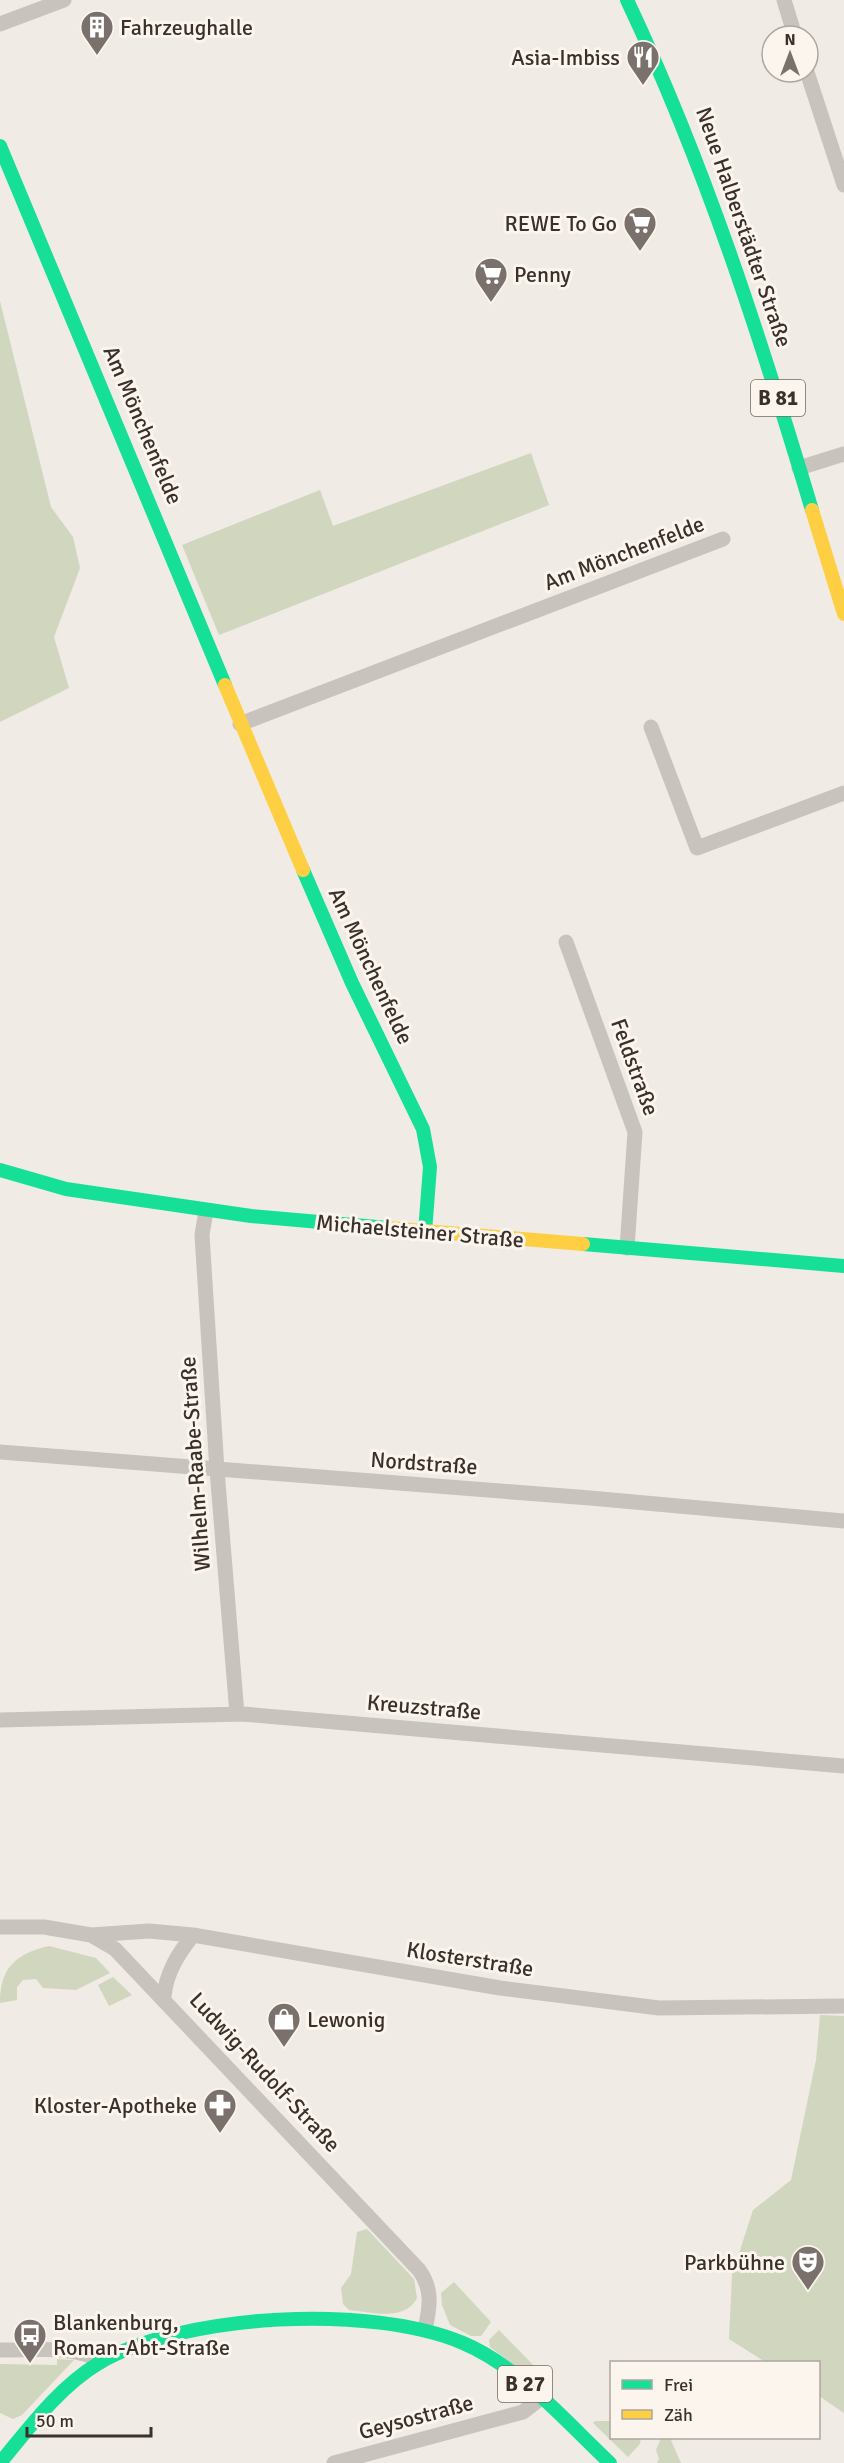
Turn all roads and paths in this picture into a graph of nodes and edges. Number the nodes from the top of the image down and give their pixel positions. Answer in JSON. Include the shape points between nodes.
{"nodes":[{"id":1,"x":64,"y":0,"type":"edge"},
{"id":2,"x":627,"y":0,"type":"edge"},
{"id":3,"x":784,"y":0,"type":"edge"},
{"id":4,"x":0,"y":24,"type":"edge"},
{"id":5,"x":791,"y":24,"type":"edge"},
{"id":6,"x":811,"y":84,"type":"edge"},
{"id":7,"x":0,"y":146,"type":"edge"},
{"id":8,"x":844,"y":185,"type":"edge"},
{"id":9,"x":844,"y":454,"type":"edge"},
{"id":10,"x":799,"y":468,"type":"junction"},
{"id":11,"x":723,"y":539,"type":"dead end"},
{"id":12,"x":844,"y":614,"type":"edge"},
{"id":13,"x":240,"y":724,"type":"junction"},
{"id":14,"x":651,"y":727,"type":"dead end"},
{"id":15,"x":844,"y":793,"type":"edge"},
{"id":16,"x":566,"y":942,"type":"dead end"},
{"id":17,"x":0,"y":1170,"type":"edge"},
{"id":18,"x":206,"y":1210,"type":"junction"},
{"id":19,"x":425,"y":1232,"type":"junction"},
{"id":20,"x":627,"y":1248,"type":"junction"},
{"id":21,"x":844,"y":1266,"type":"edge"},
{"id":22,"x":0,"y":1452,"type":"edge"},
{"id":23,"x":217,"y":1470,"type":"junction"},
{"id":24,"x":844,"y":1521,"type":"edge"},
{"id":25,"x":237,"y":1714,"type":"junction"},
{"id":26,"x":0,"y":1720,"type":"edge"},
{"id":27,"x":844,"y":1766,"type":"edge"},
{"id":28,"x":0,"y":1928,"type":"edge"},
{"id":29,"x":91,"y":1935,"type":"junction"},
{"id":30,"x":193,"y":1935,"type":"junction"},
{"id":31,"x":164,"y":1997,"type":"junction"},
{"id":32,"x":844,"y":2006,"type":"edge"},
{"id":33,"x":425,"y":2329,"type":"junction"},
{"id":34,"x":0,"y":2350,"type":"edge"},
{"id":35,"x":100,"y":2362,"type":"junction"},
{"id":36,"x":541,"y":2398,"type":"junction"},
{"id":37,"x":4,"y":2452,"type":"edge"},
{"id":38,"x":334,"y":2463,"type":"edge"},
{"id":39,"x":610,"y":2463,"type":"edge"}],
"edges":[{"from":1,"to":4,"type":"street"},
{"from":2,"to":10,"type":"street","name":"Neue Halberstädter Straße","number":"B 81","via":[[674,98],[715,201]]},
{"from":3,"to":5,"type":"street"},
{"from":6,"to":8,"type":"street"},
{"from":7,"to":13,"type":"street","name":"Am Mönchenfelde"},
{"from":9,"to":10,"type":"street"},
{"from":10,"to":12,"type":"street","name":"Neue Halberstädter Straße","number":"B 81"},
{"from":11,"to":13,"type":"street","name":"Am Mönchenfelde"},
{"from":13,"to":19,"type":"street","name":"Am Mönchenfelde","via":[[351,983],[429,1145]]},
{"from":14,"to":15,"type":"street","via":[[697,848]]},
{"from":16,"to":20,"type":"street","name":"Feldstraße","via":[[635,1132]]},
{"from":17,"to":18,"type":"street","name":"Michaelsteiner Straße","via":[[66,1189]]},
{"from":18,"to":19,"type":"street","name":"Michaelsteiner Straße"},
{"from":18,"to":23,"type":"street","name":"Wilhelm-Raabe-Straße","via":[[202,1235]]},
{"from":19,"to":20,"type":"street","name":"Michaelsteiner Straße"},
{"from":20,"to":21,"type":"street","name":"Michaelsteiner Straße"},
{"from":22,"to":23,"type":"street","name":"Nordstraße"},
{"from":23,"to":24,"type":"street","name":"Nordstraße"},
{"from":23,"to":25,"type":"street","name":"Wilhelm-Raabe-Straße"},
{"from":25,"to":26,"type":"street","name":"Kreuzstraße"},
{"from":25,"to":27,"type":"street","name":"Kreuzstraße"},
{"from":28,"to":29,"type":"street","name":"Ludwig-Rudolf-Straße","via":[[44,1927]]},
{"from":29,"to":30,"type":"street","name":"Klosterstraße","via":[[149,1931]]},
{"from":29,"to":31,"type":"street","name":"Ludwig-Rudolf-Straße","via":[[115,1949]]},
{"from":30,"to":31,"type":"street","via":[[166,1980]]},
{"from":30,"to":32,"type":"street","name":"Klosterstraße","via":[[500,1988],[659,2008]]},
{"from":31,"to":33,"type":"street","name":"Ludwig-Rudolf-Straße","via":[[419,2270],[430,2296]]},
{"from":33,"to":35,"type":"street","number":"B 27","via":[[355,2319],[252,2323],[156,2340]]},
{"from":33,"to":36,"type":"street","number":"B 27","via":[[478,2350]]},
{"from":34,"to":35,"type":"street","via":[[81,2352]]},
{"from":35,"to":37,"type":"street","number":"B 27","via":[[71,2385]]},
{"from":36,"to":38,"type":"street","name":"Geysostraße","via":[[523,2412]]},
{"from":36,"to":39,"type":"street","number":"B 27"}]}
